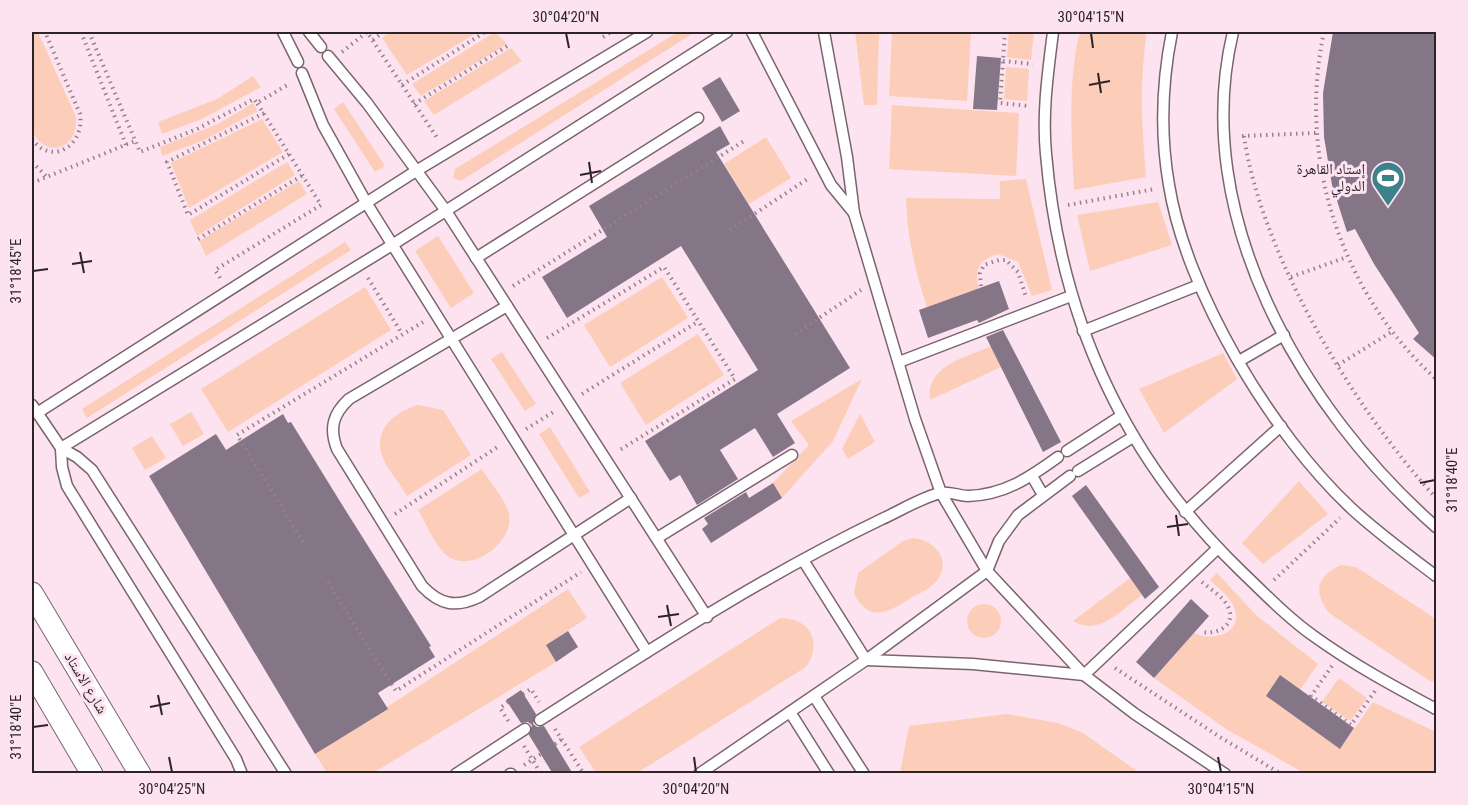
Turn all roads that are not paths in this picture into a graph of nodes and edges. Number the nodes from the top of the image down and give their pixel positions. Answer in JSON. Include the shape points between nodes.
{"nodes":[{"id":1,"x":283,"y":32,"type":"edge"},
{"id":2,"x":309,"y":32,"type":"edge"},
{"id":3,"x":647,"y":32,"type":"edge"},
{"id":4,"x":728,"y":32,"type":"edge"},
{"id":5,"x":752,"y":32,"type":"edge"},
{"id":6,"x":824,"y":32,"type":"edge"},
{"id":7,"x":1053,"y":32,"type":"edge"},
{"id":8,"x":1172,"y":32,"type":"edge"},
{"id":9,"x":1233,"y":32,"type":"edge"},
{"id":10,"x":698,"y":118,"type":"dead end"},
{"id":11,"x":416,"y":171,"type":"junction"},
{"id":12,"x":367,"y":204,"type":"junction"},
{"id":13,"x":446,"y":211,"type":"junction"},
{"id":14,"x":854,"y":213,"type":"junction"},
{"id":15,"x":392,"y":245,"type":"junction"},
{"id":16,"x":476,"y":258,"type":"junction"},
{"id":17,"x":1199,"y":285,"type":"junction"},
{"id":18,"x":1071,"y":296,"type":"junction"},
{"id":19,"x":507,"y":306,"type":"junction"},
{"id":20,"x":1083,"y":332,"type":"junction"},
{"id":21,"x":1284,"y":335,"type":"junction"},
{"id":22,"x":452,"y":339,"type":"junction"},
{"id":23,"x":1239,"y":361,"type":"junction"},
{"id":24,"x":899,"y":362,"type":"junction"},
{"id":25,"x":34,"y":409,"type":"edge"},
{"id":26,"x":1121,"y":416,"type":"junction"},
{"id":27,"x":1281,"y":426,"type":"junction"},
{"id":28,"x":1133,"y":437,"type":"junction"},
{"id":29,"x":61,"y":448,"type":"junction"},
{"id":30,"x":792,"y":455,"type":"dead end"},
{"id":31,"x":1032,"y":476,"type":"junction"},
{"id":32,"x":941,"y":493,"type":"junction"},
{"id":33,"x":1043,"y":495,"type":"junction"},
{"id":34,"x":632,"y":498,"type":"junction"},
{"id":35,"x":1185,"y":513,"type":"junction"},
{"id":36,"x":1437,"y":526,"type":"edge"},
{"id":37,"x":575,"y":536,"type":"junction"},
{"id":38,"x":657,"y":538,"type":"junction"},
{"id":39,"x":1218,"y":548,"type":"junction"},
{"id":40,"x":803,"y":560,"type":"junction"},
{"id":41,"x":987,"y":571,"type":"junction"},
{"id":42,"x":1437,"y":576,"type":"edge"},
{"id":43,"x":32,"y":593,"type":"edge"},
{"id":44,"x":707,"y":616,"type":"junction"},
{"id":45,"x":647,"y":652,"type":"junction"},
{"id":46,"x":866,"y":660,"type":"junction"},
{"id":47,"x":32,"y":672,"type":"edge"},
{"id":48,"x":1084,"y":675,"type":"junction"},
{"id":49,"x":814,"y":696,"type":"junction"},
{"id":50,"x":1437,"y":709,"type":"edge"},
{"id":51,"x":790,"y":712,"type":"junction"},
{"id":52,"x":540,"y":720,"type":"dead end"},
{"id":53,"x":525,"y":729,"type":"dead end"},
{"id":54,"x":92,"y":774,"type":"edge"},
{"id":55,"x":140,"y":774,"type":"edge"},
{"id":56,"x":242,"y":774,"type":"edge"},
{"id":57,"x":286,"y":774,"type":"edge"},
{"id":58,"x":456,"y":774,"type":"edge"},
{"id":59,"x":699,"y":774,"type":"edge"},
{"id":60,"x":829,"y":774,"type":"edge"},
{"id":61,"x":864,"y":774,"type":"edge"},
{"id":62,"x":1225,"y":774,"type":"edge"}],
"edges":[{"from":1,"to":12,"type":"lane","via":[[323,125]]},
{"from":2,"to":11,"type":"lane"},
{"from":3,"to":11,"type":"lane"},
{"from":4,"to":13,"type":"lane"},
{"from":5,"to":14,"type":"lane","via":[[822,169]]},
{"from":6,"to":14,"type":"lane"},
{"from":7,"to":18,"type":"lane","via":[[1045,107],[1046,152]]},
{"from":8,"to":17,"type":"lane","via":[[1164,93],[1164,140],[1169,186]]},
{"from":9,"to":21,"type":"lane","via":[[1224,91],[1229,175],[1247,252]]},
{"from":10,"to":16,"type":"lane"},
{"from":11,"to":12,"type":"lane"},
{"from":11,"to":13,"type":"lane"},
{"from":12,"to":15,"type":"lane"},
{"from":12,"to":25,"type":"lane"},
{"from":13,"to":15,"type":"lane"},
{"from":13,"to":16,"type":"lane"},
{"from":14,"to":24,"type":"lane"},
{"from":15,"to":22,"type":"lane"},
{"from":15,"to":29,"type":"lane"},
{"from":16,"to":19,"type":"lane"},
{"from":17,"to":20,"type":"lane"},
{"from":17,"to":23,"type":"lane"},
{"from":18,"to":20,"type":"lane"},
{"from":18,"to":24,"type":"lane"},
{"from":19,"to":22,"type":"lane"},
{"from":19,"to":34,"type":"lane"},
{"from":20,"to":26,"type":"lane"},
{"from":21,"to":23,"type":"lane"},
{"from":21,"to":36,"type":"lane","via":[[1315,388],[1378,470]]},
{"from":22,"to":37,"type":"lane"},
{"from":22,"to":37,"type":"lane","via":[[349,399],[333,422],[332,436],[337,449],[422,586],[434,598],[448,604],[464,604]]},
{"from":23,"to":27,"type":"lane"},
{"from":24,"to":32,"type":"lane"},
{"from":25,"to":29,"type":"lane"},
{"from":26,"to":28,"type":"lane"},
{"from":26,"to":31,"type":"lane"},
{"from":27,"to":35,"type":"lane"},
{"from":27,"to":42,"type":"lane","via":[[1351,508]]},
{"from":28,"to":33,"type":"lane"},
{"from":28,"to":35,"type":"lane"},
{"from":29,"to":56,"type":"lane","via":[[67,486]]},
{"from":29,"to":57,"type":"lane","via":[[92,470]]},
{"from":30,"to":38,"type":"lane"},
{"from":31,"to":32,"type":"lane","via":[[989,495]]},
{"from":31,"to":33,"type":"lane"},
{"from":32,"to":40,"type":"lane"},
{"from":32,"to":41,"type":"lane"},
{"from":33,"to":41,"type":"lane","via":[[1018,515],[999,541]]},
{"from":34,"to":37,"type":"lane"},
{"from":34,"to":38,"type":"lane"},
{"from":35,"to":39,"type":"lane"},
{"from":37,"to":45,"type":"lane"},
{"from":38,"to":44,"type":"lane"},
{"from":39,"to":48,"type":"lane"},
{"from":39,"to":50,"type":"lane","via":[[1313,636],[1383,681]]},
{"from":40,"to":44,"type":"lane"},
{"from":40,"to":46,"type":"lane"},
{"from":41,"to":46,"type":"lane"},
{"from":41,"to":48,"type":"lane"},
{"from":43,"to":55,"type":"street","name":"شارع الاستاد"},
{"from":44,"to":45,"type":"lane"},
{"from":45,"to":52,"type":"lane"},
{"from":46,"to":48,"type":"lane","via":[[973,664]]},
{"from":46,"to":49,"type":"lane"},
{"from":47,"to":54,"type":"street"},
{"from":48,"to":62,"type":"lane"},
{"from":49,"to":51,"type":"lane"},
{"from":49,"to":61,"type":"lane"},
{"from":51,"to":59,"type":"lane"},
{"from":51,"to":60,"type":"lane"},
{"from":53,"to":58,"type":"lane"}]}
